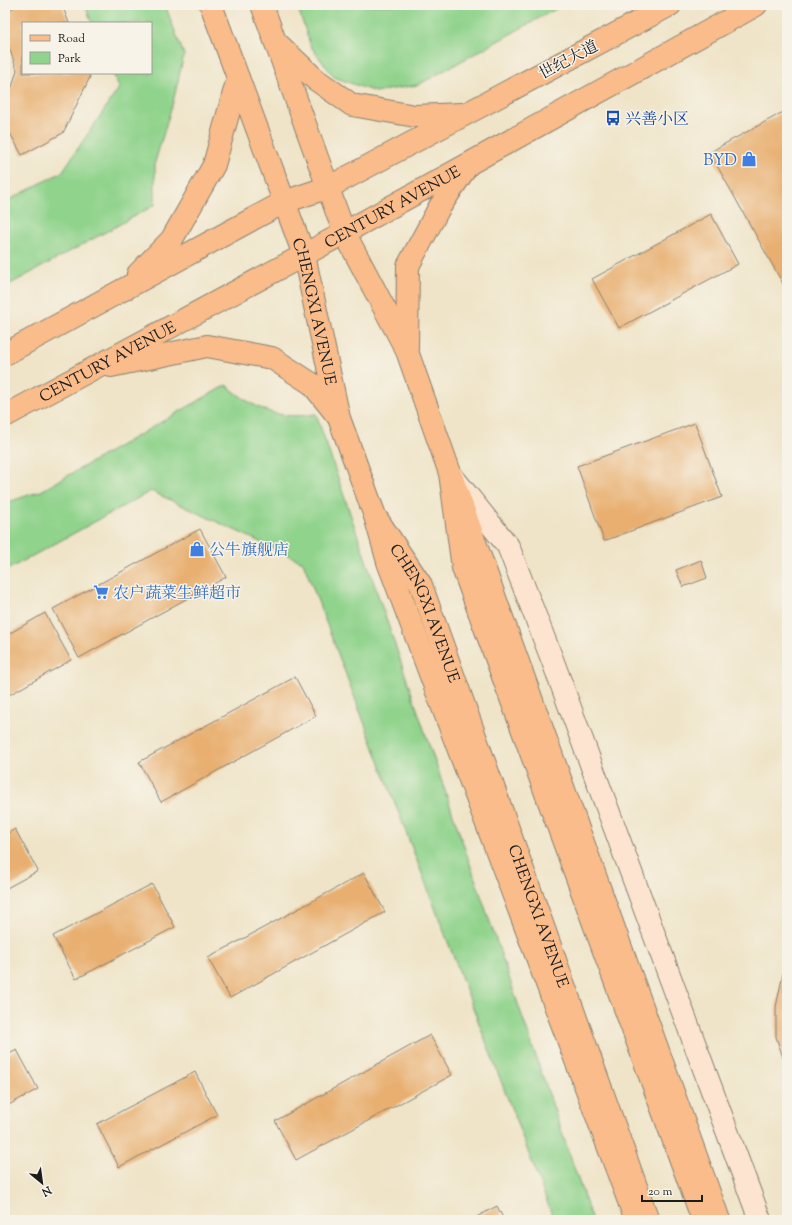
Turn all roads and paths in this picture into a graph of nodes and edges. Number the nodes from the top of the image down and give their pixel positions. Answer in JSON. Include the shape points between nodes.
{"nodes":[{"id":1,"x":211,"y":5,"type":"edge"},
{"id":2,"x":262,"y":5,"type":"edge"},
{"id":3,"x":670,"y":5,"type":"edge"},
{"id":4,"x":756,"y":5,"type":"edge"},
{"id":5,"x":275,"y":40,"type":"junction"},
{"id":6,"x":238,"y":78,"type":"junction"},
{"id":7,"x":466,"y":114,"type":"junction"},
{"id":8,"x":469,"y":163,"type":"junction"},
{"id":9,"x":329,"y":187,"type":"junction"},
{"id":10,"x":284,"y":202,"type":"junction"},
{"id":11,"x":344,"y":232,"type":"junction"},
{"id":12,"x":304,"y":255,"type":"junction"},
{"id":13,"x":124,"y":289,"type":"junction"},
{"id":14,"x":407,"y":351,"type":"junction"},
{"id":15,"x":5,"y":354,"type":"edge"},
{"id":16,"x":88,"y":371,"type":"junction"},
{"id":17,"x":5,"y":416,"type":"edge"},
{"id":18,"x":339,"y":418,"type":"junction"},
{"id":19,"x":450,"y":473,"type":"junction"},
{"id":20,"x":375,"y":516,"type":"junction"},
{"id":21,"x":636,"y":1220,"type":"edge"},
{"id":22,"x":648,"y":1220,"type":"edge"},
{"id":23,"x":703,"y":1220,"type":"edge"},
{"id":24,"x":719,"y":1220,"type":"edge"},
{"id":25,"x":760,"y":1220,"type":"edge"}],
"edges":[{"from":1,"to":6,"type":"main road","name":"CHENGXI AVENUE"},
{"from":2,"to":5,"type":"main road"},
{"from":3,"to":7,"type":"main road","name":"世纪大道"},
{"from":4,"to":8,"type":"main road","name":"CENTURY AVENUE"},
{"from":5,"to":7,"type":"main road","via":[[315,79],[352,105],[415,116]]},
{"from":5,"to":9,"type":"main road"},
{"from":6,"to":10,"type":"main road","name":"CHENGXI AVENUE"},
{"from":6,"to":13,"type":"main road","via":[[214,165],[172,239]]},
{"from":7,"to":9,"type":"main road"},
{"from":8,"to":11,"type":"main road","name":"CENTURY AVENUE"},
{"from":8,"to":14,"type":"main road","via":[[439,208],[408,266]]},
{"from":9,"to":10,"type":"main road"},
{"from":9,"to":11,"type":"main road"},
{"from":10,"to":12,"type":"main road","name":"CHENGXI AVENUE"},
{"from":10,"to":13,"type":"main road"},
{"from":11,"to":12,"type":"main road","name":"CENTURY AVENUE"},
{"from":11,"to":14,"type":"main road"},
{"from":12,"to":16,"type":"main road","name":"CENTURY AVENUE"},
{"from":12,"to":18,"type":"main road","name":"CHENGXI AVENUE"},
{"from":13,"to":15,"type":"main road"},
{"from":14,"to":19,"type":"main road"},
{"from":16,"to":17,"type":"main road","name":"CENTURY AVENUE"},
{"from":16,"to":18,"type":"main road","via":[[207,346],[272,358],[312,384]]},
{"from":18,"to":20,"type":"main road","name":"CHENGXI AVENUE"},
{"from":19,"to":23,"type":"main road","via":[[464,568]]},
{"from":19,"to":24,"type":"main road"},
{"from":19,"to":25,"type":"main road","via":[[508,546]]},
{"from":20,"to":21,"type":"main road","via":[[388,562]]},
{"from":20,"to":22,"type":"main road","name":"CHENGXI AVENUE","via":[[421,586]]}]}
